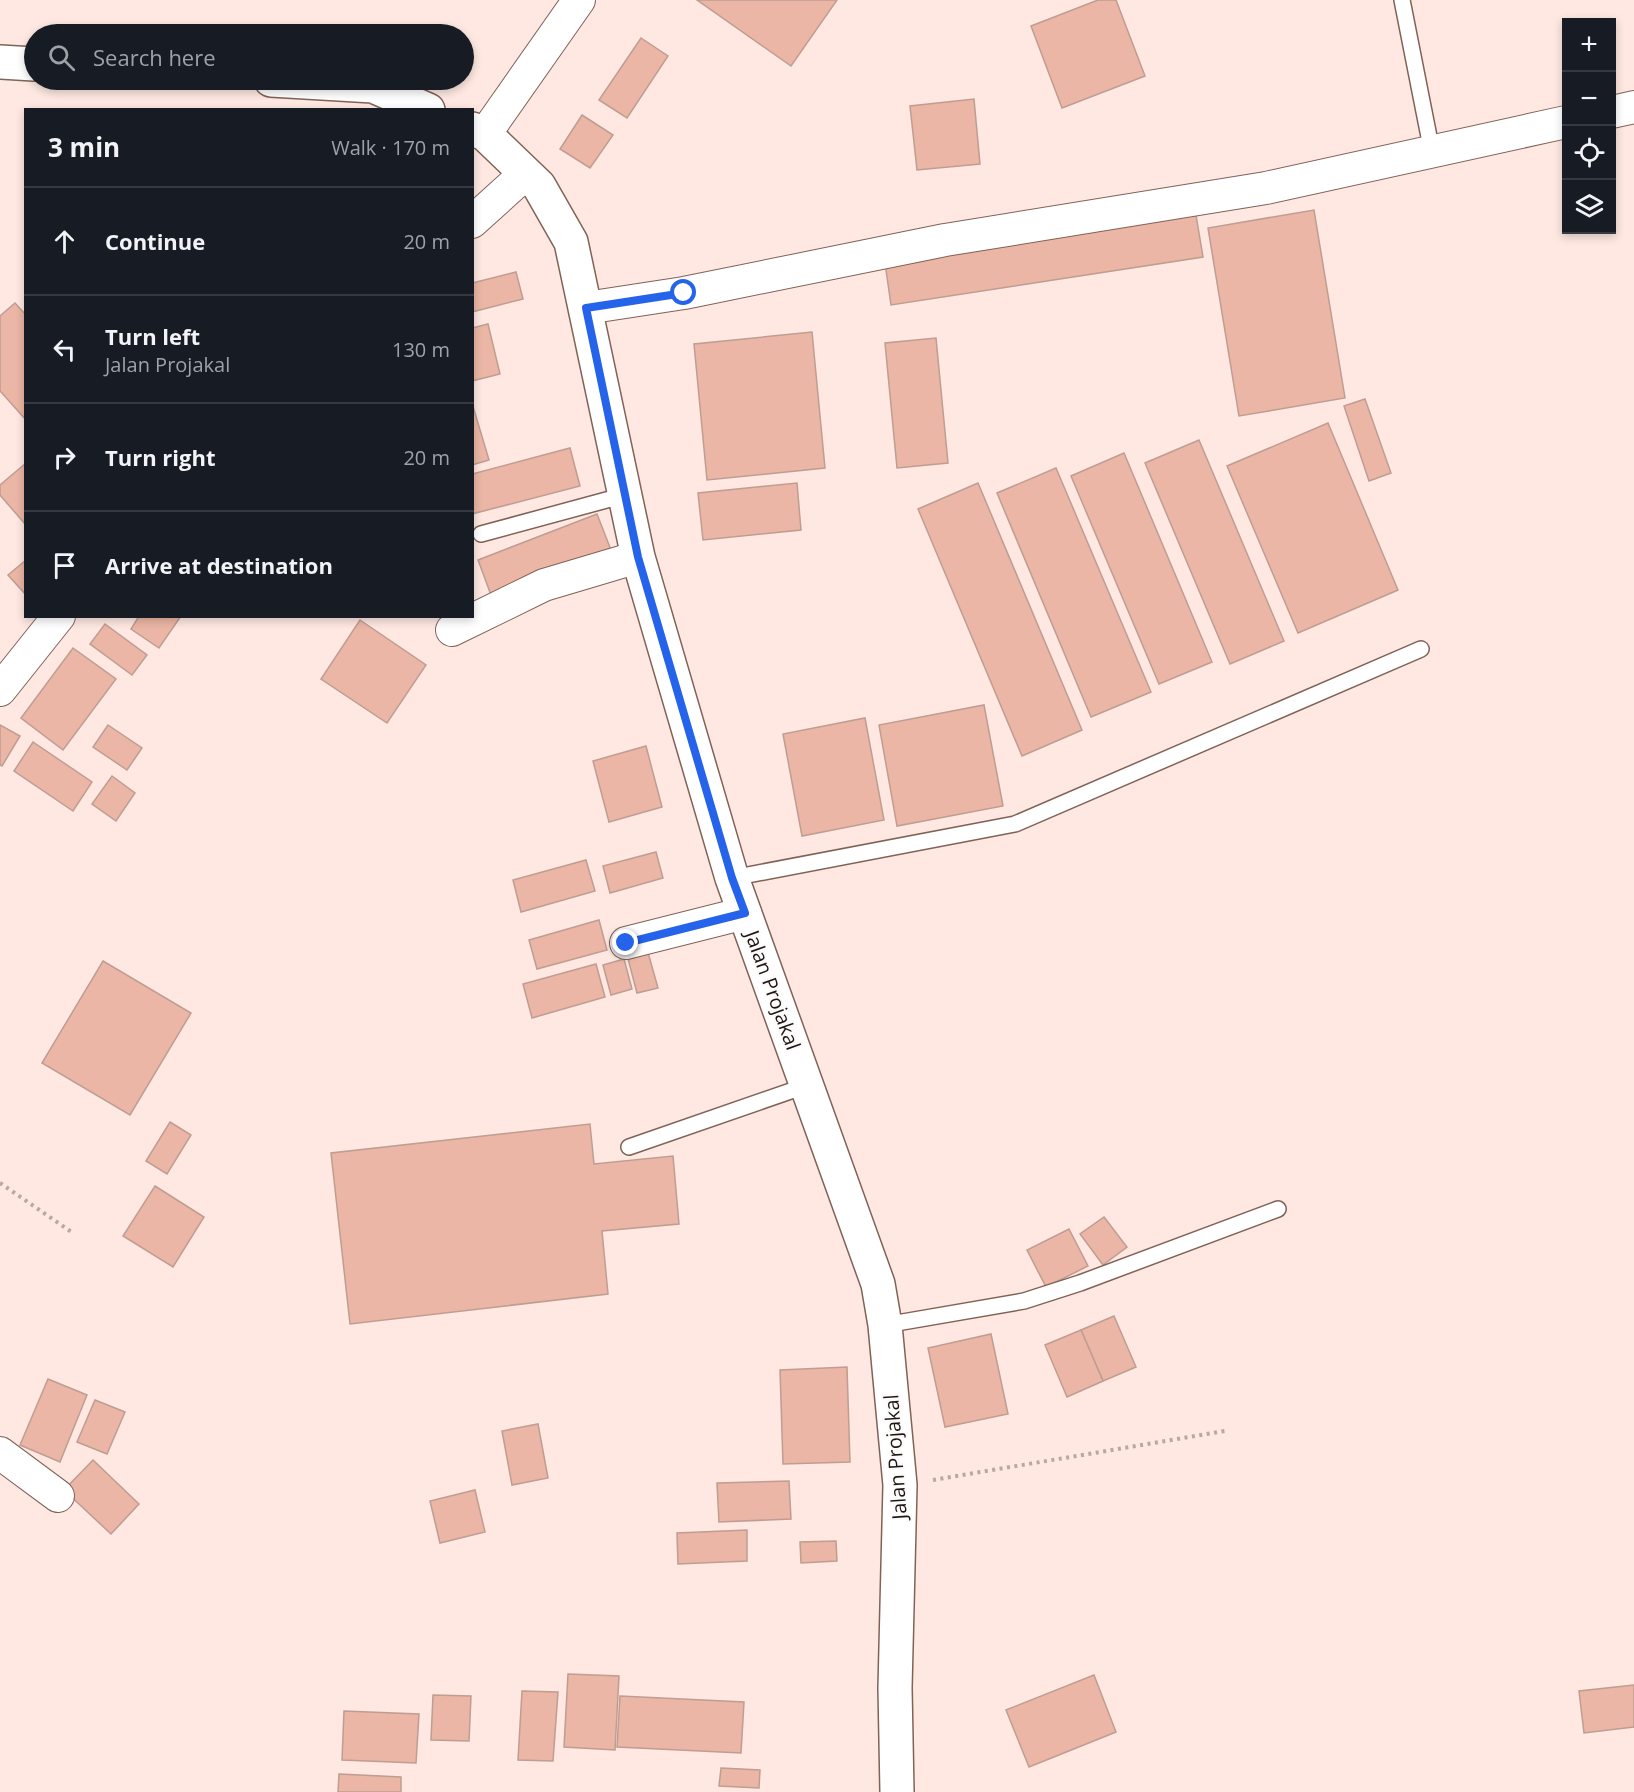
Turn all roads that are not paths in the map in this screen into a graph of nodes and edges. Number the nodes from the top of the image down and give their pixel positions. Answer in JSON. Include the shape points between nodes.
{"nodes":[{"id":1,"x":579,"y":0,"type":"edge"},
{"id":2,"x":1402,"y":0,"type":"edge"},
{"id":3,"x":0,"y":62,"type":"edge"},
{"id":4,"x":24,"y":63,"type":"edge"},
{"id":5,"x":382,"y":90,"type":"edge"},
{"id":6,"x":1634,"y":107,"type":"edge"},
{"id":7,"x":423,"y":108,"type":"edge"},
{"id":8,"x":1616,"y":111,"type":"edge"},
{"id":9,"x":1562,"y":123,"type":"edge"},
{"id":10,"x":479,"y":131,"type":"edge"},
{"id":11,"x":1432,"y":152,"type":"junction"},
{"id":12,"x":525,"y":174,"type":"junction"},
{"id":13,"x":474,"y":220,"type":"edge"},
{"id":14,"x":586,"y":308,"type":"junction"},
{"id":15,"x":625,"y":495,"type":"junction"},
{"id":16,"x":481,"y":534,"type":"dead end"},
{"id":17,"x":638,"y":557,"type":"junction"},
{"id":18,"x":57,"y":618,"type":"edge"},
{"id":19,"x":452,"y":630,"type":"dead end"},
{"id":20,"x":1421,"y":649,"type":"dead end"},
{"id":21,"x":0,"y":690,"type":"edge"},
{"id":22,"x":732,"y":878,"type":"junction"},
{"id":23,"x":745,"y":913,"type":"junction"},
{"id":24,"x":626,"y":943,"type":"dead end"},
{"id":25,"x":808,"y":1085,"type":"junction"},
{"id":26,"x":629,"y":1147,"type":"dead end"},
{"id":27,"x":1278,"y":1209,"type":"dead end"},
{"id":28,"x":885,"y":1325,"type":"junction"},
{"id":29,"x":0,"y":1453,"type":"edge"},
{"id":30,"x":58,"y":1496,"type":"dead end"},
{"id":31,"x":897,"y":1792,"type":"edge"}],
"edges":[{"from":1,"to":10,"type":"street"},
{"from":2,"to":11,"type":"lane"},
{"from":3,"to":4,"type":"main road"},
{"from":5,"to":7,"type":"main road"},
{"from":6,"to":8,"type":"street"},
{"from":9,"to":11,"type":"street"},
{"from":10,"to":12,"type":"main road","name":"Jalan Projakal"},
{"from":11,"to":14,"type":"street","via":[[1266,188],[945,240],[684,293]]},
{"from":12,"to":13,"type":"street"},
{"from":12,"to":14,"type":"main road","name":"Jalan Projakal","via":[[538,186],[572,242]]},
{"from":14,"to":15,"type":"main road","name":"Jalan Projakal"},
{"from":15,"to":16,"type":"lane"},
{"from":15,"to":17,"type":"main road","name":"Jalan Projakal"},
{"from":17,"to":19,"type":"street","via":[[544,585]]},
{"from":17,"to":22,"type":"main road","name":"Jalan Projakal"},
{"from":18,"to":21,"type":"street"},
{"from":20,"to":22,"type":"lane","via":[[1015,824]]},
{"from":22,"to":23,"type":"main road","name":"Jalan Projakal"},
{"from":23,"to":24,"type":"street"},
{"from":23,"to":25,"type":"main road","name":"Jalan Projakal"},
{"from":25,"to":26,"type":"lane"},
{"from":25,"to":28,"type":"main road","name":"Jalan Projakal","via":[[878,1284]]},
{"from":27,"to":28,"type":"lane","via":[[1024,1301]]},
{"from":28,"to":31,"type":"main road","name":"Jalan Projakal","via":[[900,1485],[895,1688]]},
{"from":29,"to":30,"type":"street"}]}
